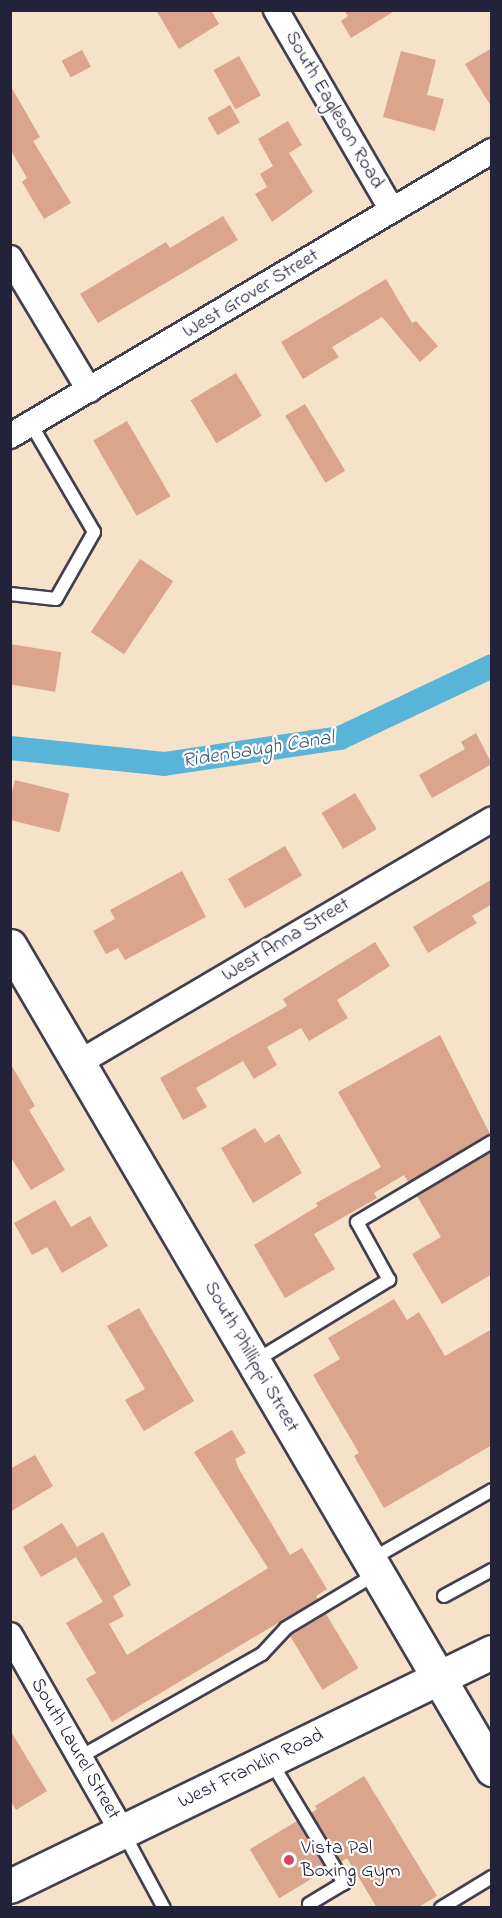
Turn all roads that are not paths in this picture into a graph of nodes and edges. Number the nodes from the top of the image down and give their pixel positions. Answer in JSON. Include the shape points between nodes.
{"nodes":[{"id":1,"x":276,"y":10,"type":"edge"},
{"id":2,"x":492,"y":151,"type":"edge"},
{"id":3,"x":392,"y":210,"type":"junction"},
{"id":4,"x":10,"y":258,"type":"edge"},
{"id":5,"x":88,"y":390,"type":"junction"},
{"id":6,"x":31,"y":424,"type":"junction"},
{"id":7,"x":10,"y":436,"type":"edge"},
{"id":8,"x":10,"y":594,"type":"edge"},
{"id":9,"x":492,"y":819,"type":"edge"},
{"id":10,"x":10,"y":946,"type":"edge"},
{"id":11,"x":80,"y":1062,"type":"junction"},
{"id":12,"x":492,"y":1142,"type":"edge"},
{"id":13,"x":254,"y":1362,"type":"junction"},
{"id":14,"x":492,"y":1490,"type":"edge"},
{"id":15,"x":373,"y":1568,"type":"junction"},
{"id":16,"x":492,"y":1570,"type":"edge"},
{"id":17,"x":444,"y":1596,"type":"dead end"},
{"id":18,"x":10,"y":1635,"type":"edge"},
{"id":19,"x":492,"y":1652,"type":"edge"},
{"id":20,"x":437,"y":1678,"type":"junction"},
{"id":21,"x":80,"y":1757,"type":"junction"},
{"id":22,"x":270,"y":1759,"type":"junction"},
{"id":23,"x":492,"y":1769,"type":"edge"},
{"id":24,"x":122,"y":1831,"type":"junction"},
{"id":25,"x":492,"y":1877,"type":"edge"},
{"id":26,"x":10,"y":1886,"type":"edge"},
{"id":27,"x":309,"y":1904,"type":"dead end"},
{"id":28,"x":164,"y":1908,"type":"edge"},
{"id":29,"x":441,"y":1908,"type":"edge"}],
"edges":[{"from":1,"to":3,"type":"street","name":"South Eagleson Road"},
{"from":2,"to":3,"type":"street","name":"West Grover Street"},
{"from":3,"to":5,"type":"street","name":"West Grover Street"},
{"from":4,"to":5,"type":"street"},
{"from":5,"to":6,"type":"street","name":"West Grover Street"},
{"from":6,"to":7,"type":"street","name":"West Grover Street"},
{"from":6,"to":8,"type":"lane","via":[[94,532],[56,599]]},
{"from":9,"to":11,"type":"street","name":"West Anna Street"},
{"from":10,"to":11,"type":"street","name":"South Phillippi Street"},
{"from":11,"to":13,"type":"street","name":"South Phillippi Street"},
{"from":12,"to":13,"type":"lane","via":[[357,1222],[389,1280]]},
{"from":13,"to":15,"type":"street","name":"South Phillippi Street"},
{"from":14,"to":15,"type":"lane"},
{"from":15,"to":20,"type":"street","name":"South Phillippi Street"},
{"from":15,"to":21,"type":"lane","via":[[286,1628],[262,1654]]},
{"from":16,"to":17,"type":"lane"},
{"from":18,"to":21,"type":"street","name":"South Laurel Street"},
{"from":19,"to":20,"type":"street","name":"West Franklin Road"},
{"from":20,"to":22,"type":"street","name":"West Franklin Road"},
{"from":20,"to":23,"type":"street","name":"South Phillippi Street"},
{"from":21,"to":24,"type":"street","name":"South Laurel Street"},
{"from":22,"to":24,"type":"street","name":"West Franklin Road"},
{"from":22,"to":27,"type":"lane","via":[[344,1883]]},
{"from":24,"to":26,"type":"street","name":"West Franklin Road"},
{"from":24,"to":28,"type":"lane"},
{"from":25,"to":29,"type":"lane"}]}
